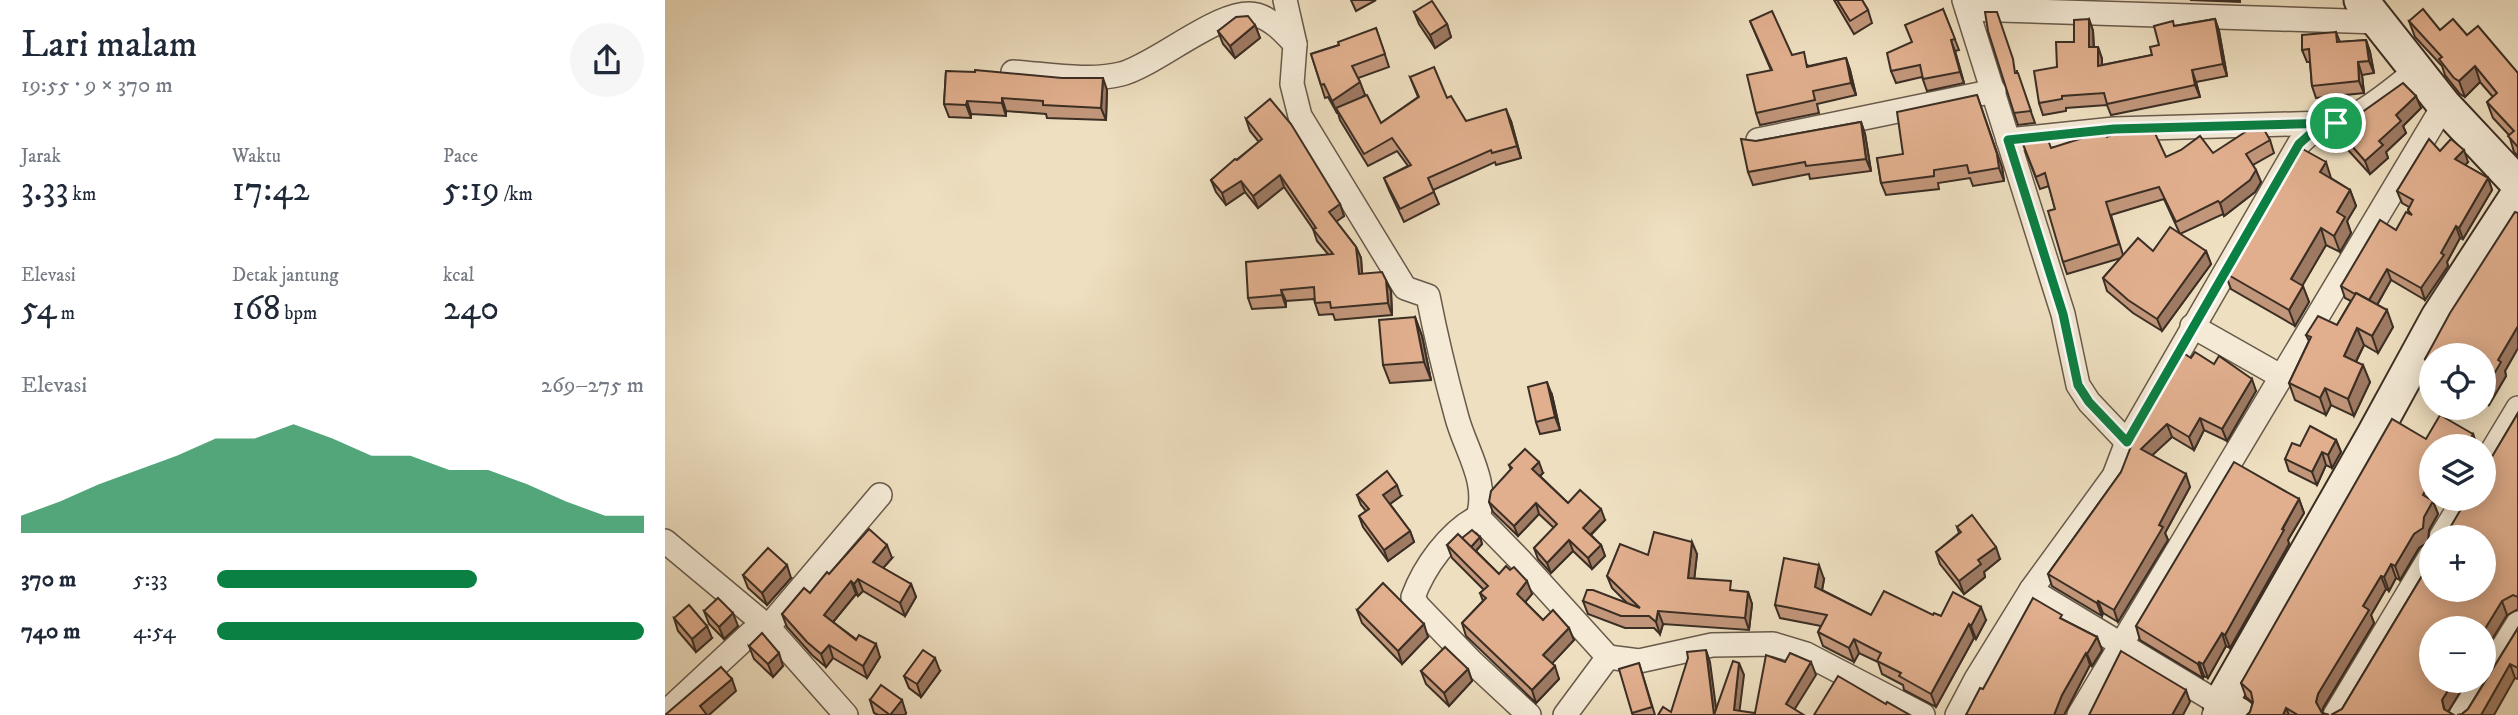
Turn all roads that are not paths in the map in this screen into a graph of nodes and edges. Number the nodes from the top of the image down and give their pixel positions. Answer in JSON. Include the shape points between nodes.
{"nodes":[{"id":1,"x":1285,"y":0,"type":"edge"},
{"id":2,"x":1965,"y":4,"type":"edge"},
{"id":3,"x":2055,"y":6,"type":"edge"},
{"id":4,"x":2247,"y":9,"type":"edge"},
{"id":5,"x":2370,"y":11,"type":"edge"},
{"id":6,"x":1295,"y":44,"type":"junction"},
{"id":7,"x":2416,"y":71,"type":"junction"},
{"id":8,"x":1013,"y":72,"type":"edge"},
{"id":9,"x":1994,"y":92,"type":"junction"},
{"id":10,"x":2444,"y":105,"type":"junction"},
{"id":11,"x":2336,"y":123,"type":"junction"},
{"id":12,"x":1758,"y":140,"type":"edge"},
{"id":13,"x":2008,"y":140,"type":"junction"},
{"id":14,"x":2518,"y":184,"type":"edge"},
{"id":15,"x":2518,"y":194,"type":"edge"},
{"id":16,"x":2192,"y":326,"type":"junction"},
{"id":17,"x":2282,"y":377,"type":"junction"},
{"id":18,"x":2518,"y":408,"type":"edge"},
{"id":19,"x":2127,"y":442,"type":"junction"},
{"id":20,"x":2496,"y":444,"type":"edge"},
{"id":21,"x":880,"y":495,"type":"dead end"},
{"id":22,"x":1478,"y":517,"type":"junction"},
{"id":23,"x":665,"y":541,"type":"edge"},
{"id":24,"x":2419,"y":575,"type":"edge"},
{"id":25,"x":2031,"y":590,"type":"junction"},
{"id":26,"x":2518,"y":623,"type":"edge"},
{"id":27,"x":768,"y":626,"type":"junction"},
{"id":28,"x":2120,"y":645,"type":"junction"},
{"id":29,"x":1608,"y":657,"type":"junction"},
{"id":30,"x":2496,"y":659,"type":"edge"},
{"id":31,"x":2475,"y":693,"type":"edge"},
{"id":32,"x":2224,"y":711,"type":"edge"},
{"id":33,"x":665,"y":713,"type":"edge"},
{"id":34,"x":846,"y":715,"type":"edge"},
{"id":35,"x":1529,"y":715,"type":"edge"},
{"id":36,"x":1565,"y":715,"type":"edge"},
{"id":37,"x":1923,"y":715,"type":"edge"},
{"id":38,"x":1957,"y":715,"type":"edge"},
{"id":39,"x":2079,"y":715,"type":"edge"},
{"id":40,"x":2336,"y":715,"type":"edge"},
{"id":41,"x":2461,"y":715,"type":"edge"}],
"edges":[{"from":1,"to":6,"type":"street"},
{"from":2,"to":3,"type":"street"},
{"from":2,"to":9,"type":"street"},
{"from":3,"to":4,"type":"street"},
{"from":4,"to":5,"type":"street"},
{"from":5,"to":7,"type":"street"},
{"from":6,"to":8,"type":"street","via":[[1280,28],[1255,14],[1221,22],[1119,75]]},
{"from":6,"to":22,"type":"street","via":[[1291,84],[1300,116],[1405,288],[1428,296],[1457,420],[1480,480]]},
{"from":7,"to":10,"type":"street"},
{"from":7,"to":11,"type":"street","via":[[2363,111]]},
{"from":9,"to":12,"type":"street"},
{"from":9,"to":13,"type":"street"},
{"from":10,"to":14,"type":"street"},
{"from":10,"to":17,"type":"street"},
{"from":11,"to":13,"type":"street","via":[[2114,129]]},
{"from":11,"to":16,"type":"street","via":[[2318,127],[2299,144]]},
{"from":13,"to":19,"type":"street","via":[[2063,314],[2078,385]]},
{"from":15,"to":32,"type":"street","via":[[2438,317]]},
{"from":16,"to":17,"type":"street"},
{"from":16,"to":19,"type":"street"},
{"from":17,"to":28,"type":"street"},
{"from":18,"to":20,"type":"street"},
{"from":19,"to":25,"type":"street","via":[[2114,476]]},
{"from":21,"to":27,"type":"street"},
{"from":22,"to":29,"type":"street"},
{"from":22,"to":35,"type":"street","via":[[1458,530],[1412,597]]},
{"from":23,"to":27,"type":"street"},
{"from":24,"to":40,"type":"street"},
{"from":25,"to":28,"type":"street"},
{"from":25,"to":38,"type":"street"},
{"from":26,"to":30,"type":"street"},
{"from":27,"to":33,"type":"street","via":[[751,633]]},
{"from":27,"to":34,"type":"street"},
{"from":28,"to":32,"type":"street"},
{"from":28,"to":39,"type":"street"},
{"from":29,"to":36,"type":"street"},
{"from":29,"to":37,"type":"street","via":[[1639,661],[1712,645],[1773,644],[1806,654]]},
{"from":31,"to":41,"type":"street"}]}
